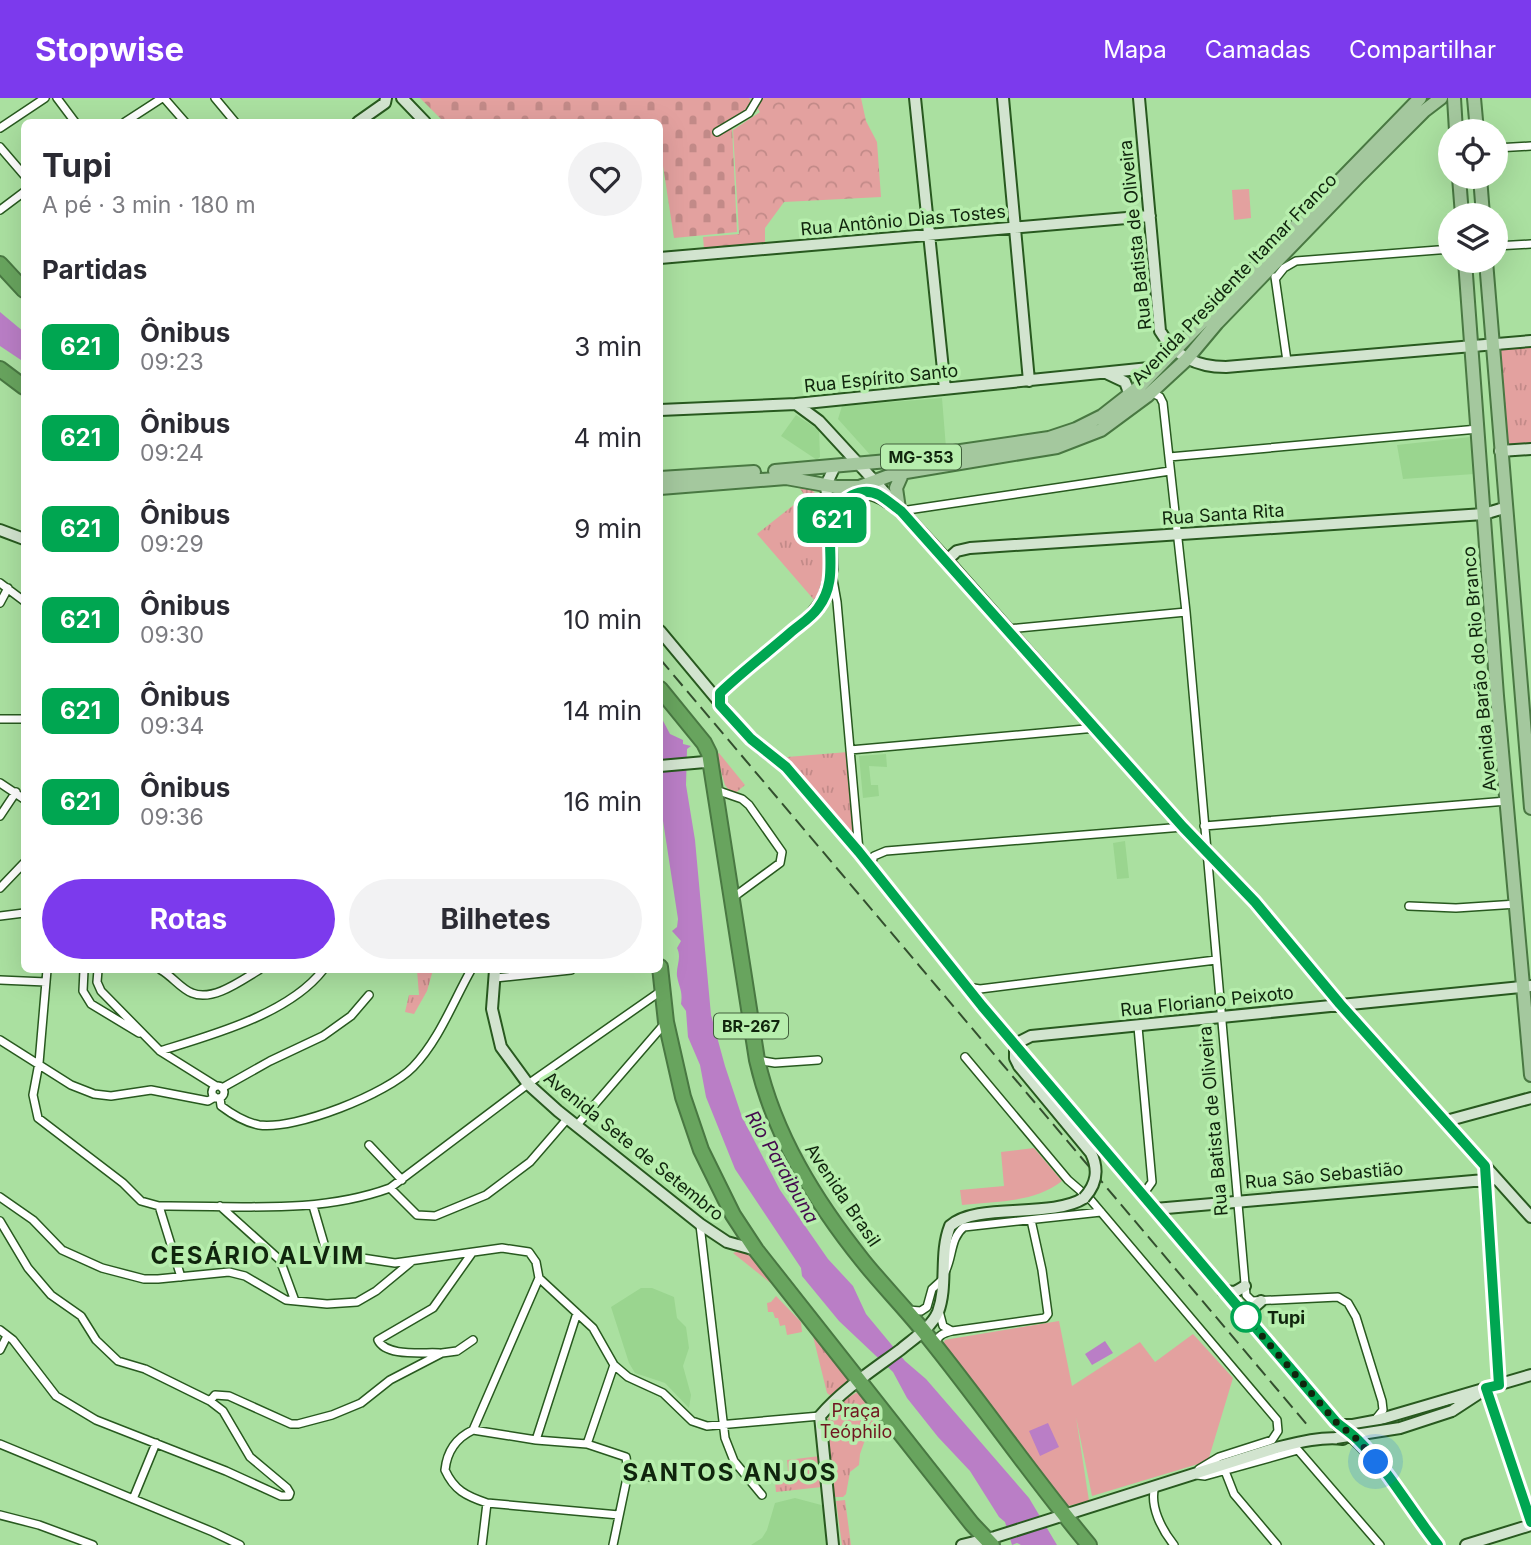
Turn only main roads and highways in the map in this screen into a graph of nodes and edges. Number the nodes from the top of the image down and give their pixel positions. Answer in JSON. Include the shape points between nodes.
{"nodes":[{"id":1,"x":915,"y":98,"type":"edge"},
{"id":2,"x":1003,"y":98,"type":"edge"},
{"id":3,"x":1139,"y":98,"type":"edge"},
{"id":4,"x":1420,"y":98,"type":"edge"},
{"id":5,"x":1474,"y":98,"type":"edge"},
{"id":6,"x":1439,"y":99,"type":"edge"},
{"id":7,"x":386,"y":100,"type":"edge"},
{"id":8,"x":1454,"y":100,"type":"edge"},
{"id":9,"x":406,"y":102,"type":"edge"},
{"id":10,"x":362,"y":119,"type":"edge"},
{"id":11,"x":422,"y":119,"type":"edge"},
{"id":12,"x":1455,"y":119,"type":"edge"},
{"id":13,"x":1475,"y":119,"type":"edge"},
{"id":14,"x":1150,"y":216,"type":"junction"},
{"id":15,"x":1015,"y":228,"type":"junction"},
{"id":16,"x":929,"y":235,"type":"junction"},
{"id":17,"x":663,"y":258,"type":"edge"},
{"id":18,"x":0,"y":264,"type":"edge"},
{"id":19,"x":1466,"y":273,"type":"edge"},
{"id":20,"x":1487,"y":273,"type":"edge"},
{"id":21,"x":21,"y":282,"type":"edge"},
{"id":22,"x":1531,"y":341,"type":"edge"},
{"id":23,"x":1471,"y":345,"type":"junction"},
{"id":24,"x":1492,"y":345,"type":"junction"},
{"id":25,"x":1175,"y":350,"type":"junction"},
{"id":26,"x":1186,"y":360,"type":"junction"},
{"id":27,"x":1159,"y":367,"type":"junction"},
{"id":28,"x":0,"y":369,"type":"edge"},
{"id":29,"x":1106,"y":373,"type":"junction"},
{"id":30,"x":1029,"y":381,"type":"junction"},
{"id":31,"x":21,"y":385,"type":"edge"},
{"id":32,"x":945,"y":389,"type":"junction"},
{"id":33,"x":1130,"y":395,"type":"junction"},
{"id":34,"x":796,"y":404,"type":"junction"},
{"id":35,"x":663,"y":410,"type":"edge"},
{"id":36,"x":1531,"y":449,"type":"edge"},
{"id":37,"x":1500,"y":451,"type":"junction"},
{"id":38,"x":858,"y":463,"type":"junction"},
{"id":39,"x":835,"y":466,"type":"junction"},
{"id":40,"x":903,"y":472,"type":"junction"},
{"id":41,"x":663,"y":478,"type":"edge"},
{"id":42,"x":876,"y":482,"type":"junction"},
{"id":43,"x":826,"y":485,"type":"junction"},
{"id":44,"x":663,"y":488,"type":"edge"},
{"id":45,"x":1504,"y":508,"type":"junction"},
{"id":46,"x":900,"y":510,"type":"junction"},
{"id":47,"x":1484,"y":514,"type":"junction"},
{"id":48,"x":831,"y":525,"type":"junction"},
{"id":49,"x":0,"y":530,"type":"edge"},
{"id":50,"x":21,"y":538,"type":"edge"},
{"id":51,"x":947,"y":560,"type":"junction"},
{"id":52,"x":663,"y":635,"type":"edge"},
{"id":53,"x":663,"y":693,"type":"edge"},
{"id":54,"x":719,"y":700,"type":"junction"},
{"id":55,"x":707,"y":763,"type":"junction"},
{"id":56,"x":663,"y":766,"type":"edge"},
{"id":57,"x":1531,"y":808,"type":"edge"},
{"id":58,"x":661,"y":973,"type":"edge"},
{"id":59,"x":495,"y":974,"type":"edge"},
{"id":60,"x":1528,"y":986,"type":"edge"},
{"id":61,"x":1340,"y":1004,"type":"junction"},
{"id":62,"x":1015,"y":1044,"type":"junction"},
{"id":63,"x":1531,"y":1075,"type":"edge"},
{"id":64,"x":1531,"y":1098,"type":"edge"},
{"id":65,"x":1446,"y":1121,"type":"junction"},
{"id":66,"x":1491,"y":1180,"type":"junction"},
{"id":67,"x":1156,"y":1209,"type":"junction"},
{"id":68,"x":1531,"y":1217,"type":"edge"},
{"id":69,"x":756,"y":1250,"type":"junction"},
{"id":70,"x":1245,"y":1286,"type":"road end"},
{"id":71,"x":1223,"y":1291,"type":"junction"},
{"id":72,"x":1257,"y":1301,"type":"road end"},
{"id":73,"x":1250,"y":1321,"type":"junction"},
{"id":74,"x":918,"y":1335,"type":"junction"},
{"id":75,"x":1531,"y":1375,"type":"edge"},
{"id":76,"x":861,"y":1380,"type":"junction"},
{"id":77,"x":1499,"y":1385,"type":"junction"},
{"id":78,"x":1486,"y":1388,"type":"junction"},
{"id":79,"x":1338,"y":1424,"type":"junction"},
{"id":80,"x":1336,"y":1438,"type":"junction"},
{"id":81,"x":1411,"y":1511,"type":"junction"},
{"id":82,"x":1058,"y":1517,"type":"junction"},
{"id":83,"x":1531,"y":1524,"type":"edge"},
{"id":84,"x":991,"y":1540,"type":"edge"},
{"id":85,"x":833,"y":1545,"type":"edge"},
{"id":86,"x":962,"y":1545,"type":"edge"},
{"id":87,"x":1089,"y":1545,"type":"edge"},
{"id":88,"x":1438,"y":1545,"type":"edge"},
{"id":89,"x":1465,"y":1545,"type":"edge"}],
"edges":[{"from":1,"to":16,"type":"main road"},
{"from":2,"to":15,"type":"main road"},
{"from":3,"to":14,"type":"main road","name":"Rua Batista de Oliveira"},
{"from":4,"to":25,"type":"main road","name":"Avenida Presidente Itamar Franco","number":"MG-353"},
{"from":5,"to":13,"type":"main road"},
{"from":6,"to":8,"type":"main road"},
{"from":6,"to":26,"type":"main road","name":"Avenida Presidente Itamar Franco","via":[[1288,249],[1271,276]]},
{"from":7,"to":9,"type":"main road"},
{"from":7,"to":10,"type":"main road"},
{"from":8,"to":12,"type":"main road"},
{"from":9,"to":11,"type":"main road"},
{"from":14,"to":15,"type":"main road","name":"Rua Antônio Dias Tostes"},
{"from":14,"to":25,"type":"main road","name":"Rua Batista de Oliveira","via":[[1160,331]]},
{"from":15,"to":16,"type":"main road","name":"Rua Antônio Dias Tostes"},
{"from":15,"to":30,"type":"main road"},
{"from":16,"to":17,"type":"main road","name":"Rua Antônio Dias Tostes"},
{"from":16,"to":32,"type":"main road"},
{"from":18,"to":21,"type":"highway"},
{"from":19,"to":23,"type":"main road","name":"Avenida Barão do Rio Branco"},
{"from":20,"to":24,"type":"main road"},
{"from":22,"to":24,"type":"main road"},
{"from":23,"to":24,"type":"main road"},
{"from":23,"to":26,"type":"main road","via":[[1217,367]]},
{"from":23,"to":47,"type":"main road","name":"Avenida Barão do Rio Branco"},
{"from":24,"to":37,"type":"main road"},
{"from":25,"to":26,"type":"main road","name":"Rua Batista de Oliveira"},
{"from":25,"to":27,"type":"main road","name":"Avenida Presidente Itamar Franco","number":"MG-353"},
{"from":26,"to":40,"type":"main road","name":"Avenida Presidente Itamar Franco","via":[[1101,430],[1072,442]]},
{"from":27,"to":29,"type":"main road","name":"Rua Espírito Santo"},
{"from":27,"to":33,"type":"main road","name":"Avenida Presidente Itamar Franco","number":"MG-353"},
{"from":28,"to":31,"type":"highway"},
{"from":29,"to":30,"type":"main road","name":"Rua Espírito Santo"},
{"from":29,"to":33,"type":"main road","via":[[1125,382]]},
{"from":30,"to":32,"type":"main road","name":"Rua Espírito Santo"},
{"from":32,"to":34,"type":"main road","name":"Rua Espírito Santo"},
{"from":33,"to":38,"type":"main road","name":"Avenida Presidente Itamar Franco","number":"MG-353","via":[[1090,422],[1049,438]]},
{"from":34,"to":35,"type":"main road","name":"Rua Espírito Santo"},
{"from":34,"to":38,"type":"main road","via":[[812,414]]},
{"from":36,"to":37,"type":"main road"},
{"from":37,"to":45,"type":"main road"},
{"from":38,"to":39,"type":"main road","name":"Avenida Presidente Itamar Franco","number":"MG-353"},
{"from":38,"to":42,"type":"main road"},
{"from":39,"to":41,"type":"main road","name":"Avenida Presidente Itamar Franco","number":"MG-353"},
{"from":39,"to":43,"type":"main road"},
{"from":40,"to":42,"type":"main road","name":"Avenida Presidente Itamar Franco"},
{"from":40,"to":46,"type":"main road","via":[[896,488]]},
{"from":42,"to":43,"type":"main road","name":"Avenida Presidente Itamar Franco","via":[[849,488]]},
{"from":42,"to":46,"type":"main road"},
{"from":43,"to":44,"type":"main road","name":"Avenida Presidente Itamar Franco","via":[[786,478]]},
{"from":43,"to":48,"type":"main road"},
{"from":45,"to":47,"type":"main road","name":"Rua Santa Rita"},
{"from":45,"to":57,"type":"main road"},
{"from":46,"to":48,"type":"main road","via":[[876,494],[850,495],[833,515]]},
{"from":46,"to":51,"type":"main road"},
{"from":47,"to":51,"type":"main road","name":"Rua Santa Rita","via":[[970,548]]},
{"from":47,"to":60,"type":"main road","name":"Avenida Barão do Rio Branco","via":[[1507,801]]},
{"from":48,"to":54,"type":"main road","via":[[832,569],[818,608],[725,688]]},
{"from":49,"to":50,"type":"main road"},
{"from":51,"to":61,"type":"main road","via":[[1255,902]]},
{"from":52,"to":54,"type":"main road"},
{"from":53,"to":55,"type":"highway","name":"Avenida Brasil","number":"BR-267","via":[[704,743]]},
{"from":54,"to":62,"type":"main road","via":[[745,733],[786,767]]},
{"from":55,"to":56,"type":"main road"},
{"from":55,"to":74,"type":"highway","name":"Avenida Brasil","number":"BR-267","via":[[764,1092],[792,1157],[863,1261],[906,1310]]},
{"from":58,"to":69,"type":"highway","via":[[677,1074],[701,1150]]},
{"from":59,"to":69,"type":"main road","name":"Avenida Sete de Setembro","via":[[492,1009],[500,1047],[528,1084],[700,1224],[727,1242]]},
{"from":60,"to":61,"type":"main road","name":"Rua Floriano Peixoto"},
{"from":60,"to":63,"type":"main road","name":"Avenida Barão do Rio Branco"},
{"from":61,"to":62,"type":"main road","name":"Rua Floriano Peixoto","via":[[1031,1036]]},
{"from":61,"to":65,"type":"main road"},
{"from":62,"to":67,"type":"main road"},
{"from":62,"to":74,"type":"main road","bridge":true,"via":[[1019,1066],[1091,1153],[1096,1167],[1093,1186],[1084,1198],[1069,1204],[956,1221],[947,1235],[938,1310]]},
{"from":64,"to":65,"type":"main road"},
{"from":65,"to":66,"type":"main road","via":[[1485,1166]]},
{"from":66,"to":67,"type":"main road","name":"Rua São Sebastião"},
{"from":66,"to":68,"type":"main road"},
{"from":66,"to":77,"type":"main road"},
{"from":67,"to":71,"type":"main road"},
{"from":69,"to":76,"type":"highway"},
{"from":70,"to":71,"type":"main road","via":[[1235,1292]]},
{"from":71,"to":73,"type":"main road"},
{"from":72,"to":73,"type":"main road"},
{"from":73,"to":79,"type":"main road"},
{"from":74,"to":76,"type":"main road"},
{"from":74,"to":82,"type":"highway","name":"Avenida Brasil","number":"BR-267","via":[[935,1345]]},
{"from":75,"to":77,"type":"main road"},
{"from":76,"to":84,"type":"highway","via":[[972,1524]]},
{"from":76,"to":85,"type":"main road","via":[[820,1416]]},
{"from":77,"to":78,"type":"main road"},
{"from":78,"to":79,"type":"main road","via":[[1374,1421]]},
{"from":78,"to":80,"type":"main road","bridge":true,"via":[[1452,1411],[1400,1428]]},
{"from":78,"to":83,"type":"main road"},
{"from":79,"to":81,"type":"main road","via":[[1358,1440]]},
{"from":80,"to":81,"type":"main road","via":[[1352,1444]]},
{"from":80,"to":82,"type":"main road","via":[[1297,1443]]},
{"from":81,"to":88,"type":"main road"},
{"from":82,"to":84,"type":"main road"},
{"from":82,"to":87,"type":"highway","name":"Avenida Brasil","number":"BR-267"},
{"from":83,"to":89,"type":"main road"},
{"from":84,"to":86,"type":"main road"}]}
